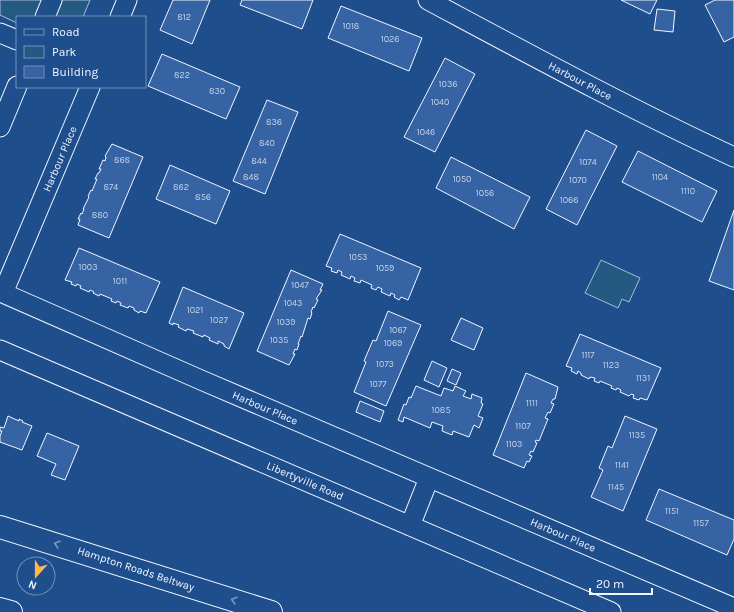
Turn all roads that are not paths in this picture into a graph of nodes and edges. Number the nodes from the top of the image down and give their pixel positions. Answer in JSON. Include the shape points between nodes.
{"nodes":[{"id":1,"x":52,"y":0,"type":"edge"},
{"id":2,"x":127,"y":0,"type":"edge"},
{"id":3,"x":428,"y":0,"type":"edge"},
{"id":4,"x":45,"y":16,"type":"edge"},
{"id":5,"x":120,"y":16,"type":"edge"},
{"id":6,"x":0,"y":33,"type":"edge"},
{"id":7,"x":16,"y":40,"type":"edge"},
{"id":8,"x":16,"y":88,"type":"edge"},
{"id":9,"x":90,"y":88,"type":"edge"},
{"id":10,"x":0,"y":127,"type":"edge"},
{"id":11,"x":734,"y":158,"type":"edge"},
{"id":12,"x":0,"y":350,"type":"edge"},
{"id":13,"x":429,"y":478,"type":"junction"},
{"id":14,"x":410,"y":526,"type":"junction"},
{"id":15,"x":0,"y":527,"type":"edge"},
{"id":16,"x":734,"y":608,"type":"edge"},
{"id":17,"x":0,"y":609,"type":"edge"},
{"id":18,"x":11,"y":612,"type":"edge"},
{"id":19,"x":271,"y":612,"type":"edge"},
{"id":20,"x":611,"y":612,"type":"edge"}],
"edges":[{"from":1,"to":4,"type":"street"},
{"from":2,"to":5,"type":"street"},
{"from":3,"to":11,"type":"street","name":"Harbour Place","via":[[628,106]]},
{"from":6,"to":7,"type":"street"},
{"from":8,"to":10,"type":"street"},
{"from":9,"to":13,"type":"street","name":"Harbour Place","via":[[3,293]]},
{"from":12,"to":14,"type":"street","name":"Libertyville Road"},
{"from":13,"to":14,"type":"street"},
{"from":13,"to":16,"type":"street","name":"Harbour Place"},
{"from":14,"to":20,"type":"street","name":"Libertyville Road"},
{"from":19,"to":15,"type":"highway","name":"Hampton Roads Beltway","one_way":true},
{"from":17,"to":18,"type":"highway"}]}
